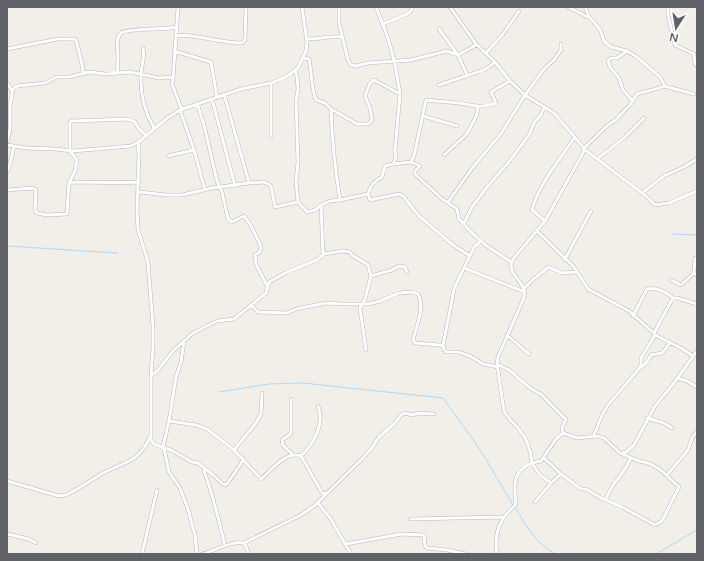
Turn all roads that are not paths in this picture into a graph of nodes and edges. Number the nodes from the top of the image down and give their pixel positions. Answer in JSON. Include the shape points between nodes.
{"nodes":[{"id":1,"x":178,"y":7,"type":"edge"},
{"id":2,"x":246,"y":7,"type":"edge"},
{"id":3,"x":302,"y":7,"type":"edge"},
{"id":4,"x":339,"y":7,"type":"edge"},
{"id":5,"x":376,"y":7,"type":"edge"},
{"id":6,"x":412,"y":7,"type":"edge"},
{"id":7,"x":450,"y":7,"type":"edge"},
{"id":8,"x":568,"y":7,"type":"edge"},
{"id":9,"x":585,"y":7,"type":"edge"},
{"id":10,"x":668,"y":7,"type":"edge"},
{"id":11,"x":519,"y":11,"type":"dead end"},
{"id":12,"x":590,"y":18,"type":"junction"},
{"id":13,"x":383,"y":24,"type":"junction"},
{"id":14,"x":177,"y":27,"type":"junction"},
{"id":15,"x":439,"y":29,"type":"dead end"},
{"id":16,"x":176,"y":36,"type":"junction"},
{"id":17,"x":342,"y":37,"type":"junction"},
{"id":18,"x":306,"y":39,"type":"junction"},
{"id":19,"x":561,"y":44,"type":"dead end"},
{"id":20,"x":476,"y":45,"type":"junction"},
{"id":21,"x":143,"y":48,"type":"dead end"},
{"id":22,"x":7,"y":49,"type":"edge"},
{"id":23,"x":174,"y":51,"type":"junction"},
{"id":24,"x":627,"y":51,"type":"junction"},
{"id":25,"x":486,"y":53,"type":"junction"},
{"id":26,"x":695,"y":54,"type":"edge"},
{"id":27,"x":458,"y":55,"type":"junction"},
{"id":28,"x":303,"y":58,"type":"junction"},
{"id":29,"x":394,"y":61,"type":"junction"},
{"id":30,"x":495,"y":62,"type":"junction"},
{"id":31,"x":697,"y":66,"type":"edge"},
{"id":32,"x":295,"y":71,"type":"junction"},
{"id":33,"x":83,"y":73,"type":"junction"},
{"id":34,"x":118,"y":73,"type":"junction"},
{"id":35,"x":141,"y":74,"type":"junction"},
{"id":36,"x":467,"y":75,"type":"junction"},
{"id":37,"x":173,"y":79,"type":"junction"},
{"id":38,"x":510,"y":81,"type":"junction"},
{"id":39,"x":7,"y":83,"type":"edge"},
{"id":40,"x":271,"y":83,"type":"junction"},
{"id":41,"x":439,"y":85,"type":"dead end"},
{"id":42,"x":666,"y":86,"type":"junction"},
{"id":43,"x":12,"y":91,"type":"junction"},
{"id":44,"x":224,"y":94,"type":"junction"},
{"id":45,"x":400,"y":94,"type":"junction"},
{"id":46,"x":694,"y":94,"type":"dead end"},
{"id":47,"x":525,"y":96,"type":"junction"},
{"id":48,"x":217,"y":97,"type":"junction"},
{"id":49,"x":212,"y":99,"type":"junction"},
{"id":50,"x":632,"y":100,"type":"junction"},
{"id":51,"x":198,"y":103,"type":"junction"},
{"id":52,"x":478,"y":107,"type":"junction"},
{"id":53,"x":544,"y":107,"type":"junction"},
{"id":54,"x":331,"y":109,"type":"junction"},
{"id":55,"x":181,"y":110,"type":"junction"},
{"id":56,"x":423,"y":116,"type":"junction"},
{"id":57,"x":644,"y":118,"type":"dead end"},
{"id":58,"x":457,"y":126,"type":"dead end"},
{"id":59,"x":154,"y":128,"type":"junction"},
{"id":60,"x":146,"y":135,"type":"junction"},
{"id":61,"x":271,"y":136,"type":"dead end"},
{"id":62,"x":575,"y":136,"type":"junction"},
{"id":63,"x":138,"y":142,"type":"junction"},
{"id":64,"x":7,"y":144,"type":"edge"},
{"id":65,"x":14,"y":146,"type":"junction"},
{"id":66,"x":584,"y":148,"type":"junction"},
{"id":67,"x":194,"y":150,"type":"junction"},
{"id":68,"x":70,"y":151,"type":"junction"},
{"id":69,"x":444,"y":155,"type":"dead end"},
{"id":70,"x":168,"y":156,"type":"dead end"},
{"id":71,"x":597,"y":159,"type":"junction"},
{"id":72,"x":697,"y":159,"type":"edge"},
{"id":73,"x":410,"y":162,"type":"junction"},
{"id":74,"x":393,"y":164,"type":"junction"},
{"id":75,"x":7,"y":172,"type":"edge"},
{"id":76,"x":70,"y":182,"type":"junction"},
{"id":77,"x":139,"y":182,"type":"junction"},
{"id":78,"x":249,"y":183,"type":"junction"},
{"id":79,"x":235,"y":186,"type":"junction"},
{"id":80,"x":220,"y":187,"type":"junction"},
{"id":81,"x":7,"y":190,"type":"edge"},
{"id":82,"x":205,"y":190,"type":"junction"},
{"id":83,"x":697,"y":191,"type":"edge"},
{"id":84,"x":139,"y":192,"type":"junction"},
{"id":85,"x":642,"y":193,"type":"junction"},
{"id":86,"x":368,"y":194,"type":"junction"},
{"id":87,"x":340,"y":200,"type":"junction"},
{"id":88,"x":298,"y":202,"type":"junction"},
{"id":89,"x":448,"y":202,"type":"junction"},
{"id":90,"x":321,"y":205,"type":"junction"},
{"id":91,"x":591,"y":211,"type":"dead end"},
{"id":92,"x":545,"y":221,"type":"junction"},
{"id":93,"x":464,"y":223,"type":"junction"},
{"id":94,"x":537,"y":231,"type":"junction"},
{"id":95,"x":481,"y":241,"type":"junction"},
{"id":96,"x":323,"y":254,"type":"junction"},
{"id":97,"x":470,"y":256,"type":"junction"},
{"id":98,"x":695,"y":258,"type":"dead end"},
{"id":99,"x":565,"y":260,"type":"junction"},
{"id":100,"x":511,"y":262,"type":"junction"},
{"id":101,"x":464,"y":268,"type":"junction"},
{"id":102,"x":407,"y":272,"type":"dead end"},
{"id":103,"x":576,"y":272,"type":"junction"},
{"id":104,"x":695,"y":274,"type":"edge"},
{"id":105,"x":371,"y":276,"type":"junction"},
{"id":106,"x":670,"y":280,"type":"dead end"},
{"id":107,"x":267,"y":286,"type":"junction"},
{"id":108,"x":524,"y":290,"type":"junction"},
{"id":109,"x":673,"y":298,"type":"junction"},
{"id":110,"x":362,"y":304,"type":"junction"},
{"id":111,"x":697,"y":304,"type":"edge"},
{"id":112,"x":251,"y":305,"type":"junction"},
{"id":113,"x":633,"y":316,"type":"junction"},
{"id":114,"x":655,"y":334,"type":"junction"},
{"id":115,"x":507,"y":335,"type":"junction"},
{"id":116,"x":184,"y":340,"type":"junction"},
{"id":117,"x":670,"y":343,"type":"junction"},
{"id":118,"x":443,"y":346,"type":"junction"},
{"id":119,"x":366,"y":350,"type":"dead end"},
{"id":120,"x":697,"y":351,"type":"edge"},
{"id":121,"x":529,"y":354,"type":"dead end"},
{"id":122,"x":693,"y":356,"type":"junction"},
{"id":123,"x":497,"y":365,"type":"junction"},
{"id":124,"x":638,"y":370,"type":"junction"},
{"id":125,"x":151,"y":376,"type":"junction"},
{"id":126,"x":677,"y":378,"type":"junction"},
{"id":127,"x":697,"y":387,"type":"edge"},
{"id":128,"x":262,"y":393,"type":"dead end"},
{"id":129,"x":291,"y":399,"type":"dead end"},
{"id":130,"x":318,"y":406,"type":"dead end"},
{"id":131,"x":434,"y":414,"type":"dead end"},
{"id":132,"x":647,"y":418,"type":"junction"},
{"id":133,"x":169,"y":421,"type":"junction"},
{"id":134,"x":672,"y":428,"type":"dead end"},
{"id":135,"x":697,"y":431,"type":"edge"},
{"id":136,"x":563,"y":433,"type":"junction"},
{"id":137,"x":594,"y":436,"type":"junction"},
{"id":138,"x":151,"y":437,"type":"junction"},
{"id":139,"x":164,"y":447,"type":"junction"},
{"id":140,"x":234,"y":450,"type":"junction"},
{"id":141,"x":622,"y":453,"type":"junction"},
{"id":142,"x":293,"y":455,"type":"junction"},
{"id":143,"x":301,"y":456,"type":"junction"},
{"id":144,"x":243,"y":458,"type":"junction"},
{"id":145,"x":544,"y":458,"type":"junction"},
{"id":146,"x":631,"y":458,"type":"junction"},
{"id":147,"x":532,"y":463,"type":"junction"},
{"id":148,"x":205,"y":468,"type":"junction"},
{"id":149,"x":561,"y":474,"type":"junction"},
{"id":150,"x":667,"y":475,"type":"junction"},
{"id":151,"x":7,"y":482,"type":"edge"},
{"id":152,"x":551,"y":482,"type":"junction"},
{"id":153,"x":157,"y":490,"type":"dead end"},
{"id":154,"x":327,"y":493,"type":"junction"},
{"id":155,"x":605,"y":500,"type":"junction"},
{"id":156,"x":535,"y":502,"type":"dead end"},
{"id":157,"x":318,"y":503,"type":"junction"},
{"id":158,"x":503,"y":518,"type":"junction"},
{"id":159,"x":411,"y":519,"type":"dead end"},
{"id":160,"x":7,"y":534,"type":"edge"},
{"id":161,"x":36,"y":543,"type":"dead end"},
{"id":162,"x":244,"y":543,"type":"junction"},
{"id":163,"x":346,"y":544,"type":"junction"},
{"id":164,"x":225,"y":546,"type":"junction"},
{"id":165,"x":142,"y":554,"type":"edge"},
{"id":166,"x":197,"y":554,"type":"edge"},
{"id":167,"x":202,"y":554,"type":"edge"},
{"id":168,"x":249,"y":554,"type":"edge"},
{"id":169,"x":351,"y":554,"type":"edge"},
{"id":170,"x":466,"y":554,"type":"edge"},
{"id":171,"x":496,"y":554,"type":"edge"}],
"edges":[{"from":1,"to":14,"type":"street"},
{"from":2,"to":16,"type":"street","via":[[242,43],[208,40],[183,34]]},
{"from":3,"to":18,"type":"street"},
{"from":4,"to":17,"type":"street"},
{"from":5,"to":13,"type":"street"},
{"from":6,"to":13,"type":"street","via":[[407,14]]},
{"from":7,"to":20,"type":"street"},
{"from":8,"to":12,"type":"street"},
{"from":9,"to":12,"type":"street"},
{"from":10,"to":26,"type":"street","via":[[675,45]]},
{"from":11,"to":25,"type":"street"},
{"from":12,"to":24,"type":"street","via":[[600,29],[604,41],[611,47]]},
{"from":13,"to":29,"type":"street"},
{"from":14,"to":16,"type":"street"},
{"from":14,"to":34,"type":"street","via":[[121,33],[118,43]]},
{"from":15,"to":27,"type":"street"},
{"from":16,"to":23,"type":"street"},
{"from":17,"to":18,"type":"street"},
{"from":17,"to":29,"type":"street","via":[[351,65]]},
{"from":18,"to":28,"type":"street"},
{"from":19,"to":47,"type":"street","via":[[561,50]]},
{"from":20,"to":25,"type":"street"},
{"from":20,"to":27,"type":"street"},
{"from":21,"to":35,"type":"street","via":[[145,58]]},
{"from":22,"to":33,"type":"street","via":[[58,39],[74,39]]},
{"from":23,"to":37,"type":"street"},
{"from":23,"to":48,"type":"street","via":[[212,62]]},
{"from":24,"to":42,"type":"street","via":[[660,77]]},
{"from":24,"to":50,"type":"street","via":[[608,61],[623,90]]},
{"from":25,"to":30,"type":"street"},
{"from":26,"to":31,"type":"street"},
{"from":27,"to":29,"type":"street","via":[[447,51],[411,60]]},
{"from":27,"to":36,"type":"street"},
{"from":28,"to":32,"type":"street"},
{"from":28,"to":54,"type":"street","via":[[309,59],[316,100],[325,103]]},
{"from":29,"to":45,"type":"street"},
{"from":30,"to":36,"type":"street","via":[[482,71]]},
{"from":30,"to":38,"type":"street"},
{"from":32,"to":40,"type":"street"},
{"from":32,"to":88,"type":"street","via":[[298,89]]},
{"from":33,"to":34,"type":"street"},
{"from":33,"to":43,"type":"street","via":[[57,77],[44,83],[17,86]]},
{"from":34,"to":35,"type":"street"},
{"from":35,"to":37,"type":"street"},
{"from":35,"to":59,"type":"street","via":[[142,100]]},
{"from":36,"to":41,"type":"street"},
{"from":37,"to":55,"type":"street","via":[[172,84]]},
{"from":38,"to":47,"type":"street"},
{"from":38,"to":52,"type":"street","via":[[491,92],[496,103]]},
{"from":39,"to":43,"type":"street"},
{"from":40,"to":44,"type":"street"},
{"from":40,"to":61,"type":"street"},
{"from":42,"to":46,"type":"street"},
{"from":42,"to":50,"type":"street","via":[[637,94]]},
{"from":43,"to":64,"type":"street"},
{"from":44,"to":48,"type":"street"},
{"from":44,"to":78,"type":"street"},
{"from":45,"to":54,"type":"street","via":[[374,80],[370,83],[365,96],[372,120],[368,124],[357,124]]},
{"from":45,"to":74,"type":"street","via":[[396,158]]},
{"from":47,"to":53,"type":"street"},
{"from":47,"to":89,"type":"street","via":[[500,135]]},
{"from":48,"to":49,"type":"street"},
{"from":49,"to":51,"type":"street"},
{"from":49,"to":79,"type":"street"},
{"from":50,"to":66,"type":"street","via":[[617,119]]},
{"from":51,"to":55,"type":"street"},
{"from":51,"to":80,"type":"street"},
{"from":52,"to":56,"type":"street","via":[[426,100]]},
{"from":52,"to":69,"type":"street","via":[[476,117],[466,135]]},
{"from":53,"to":62,"type":"street","via":[[554,113]]},
{"from":53,"to":93,"type":"street","via":[[529,135],[508,164],[486,187]]},
{"from":54,"to":87,"type":"street"},
{"from":55,"to":59,"type":"street"},
{"from":55,"to":67,"type":"street"},
{"from":56,"to":58,"type":"street"},
{"from":56,"to":73,"type":"street","via":[[414,156]]},
{"from":57,"to":71,"type":"street"},
{"from":59,"to":60,"type":"street"},
{"from":60,"to":63,"type":"street"},
{"from":60,"to":68,"type":"street","via":[[135,122],[128,119],[72,121]]},
{"from":62,"to":66,"type":"street"},
{"from":62,"to":92,"type":"street","via":[[541,187],[534,203],[532,210]]},
{"from":63,"to":68,"type":"street","via":[[131,146]]},
{"from":63,"to":77,"type":"street"},
{"from":64,"to":65,"type":"street"},
{"from":65,"to":68,"type":"street"},
{"from":65,"to":75,"type":"street"},
{"from":66,"to":71,"type":"street"},
{"from":66,"to":92,"type":"street"},
{"from":67,"to":70,"type":"street"},
{"from":67,"to":82,"type":"street"},
{"from":68,"to":76,"type":"street","via":[[78,160]]},
{"from":71,"to":85,"type":"street"},
{"from":72,"to":85,"type":"street","via":[[664,176]]},
{"from":73,"to":74,"type":"street"},
{"from":73,"to":89,"type":"street","via":[[420,166],[415,174]]},
{"from":74,"to":86,"type":"street","via":[[385,166],[382,177],[370,186]]},
{"from":76,"to":77,"type":"street"},
{"from":76,"to":81,"type":"street","via":[[67,213],[64,215],[36,213],[36,190],[33,188]]},
{"from":77,"to":84,"type":"street"},
{"from":78,"to":79,"type":"street"},
{"from":78,"to":88,"type":"street","via":[[264,182],[271,186],[274,207]]},
{"from":79,"to":80,"type":"street"},
{"from":80,"to":82,"type":"street"},
{"from":80,"to":107,"type":"street","via":[[229,221],[244,216],[261,246],[256,256],[256,264]]},
{"from":82,"to":84,"type":"street","via":[[182,195]]},
{"from":83,"to":85,"type":"street","via":[[669,203],[655,205]]},
{"from":84,"to":125,"type":"street","via":[[138,230],[148,262],[152,299]]},
{"from":86,"to":87,"type":"street"},
{"from":86,"to":97,"type":"street","via":[[370,200],[398,194],[402,196],[419,216]]},
{"from":87,"to":90,"type":"street"},
{"from":88,"to":90,"type":"street","via":[[307,212]]},
{"from":89,"to":93,"type":"street","via":[[458,209],[459,219]]},
{"from":90,"to":96,"type":"street"},
{"from":91,"to":99,"type":"street"},
{"from":92,"to":94,"type":"street"},
{"from":93,"to":95,"type":"street"},
{"from":94,"to":99,"type":"street"},
{"from":94,"to":100,"type":"street"},
{"from":95,"to":97,"type":"street","via":[[474,247]]},
{"from":95,"to":100,"type":"street"},
{"from":96,"to":105,"type":"street","via":[[350,252],[368,266]]},
{"from":96,"to":107,"type":"street","via":[[317,260],[269,282]]},
{"from":97,"to":101,"type":"street"},
{"from":98,"to":104,"type":"street"},
{"from":99,"to":103,"type":"street"},
{"from":100,"to":108,"type":"street","via":[[510,268]]},
{"from":101,"to":108,"type":"street"},
{"from":101,"to":118,"type":"street","via":[[454,289]]},
{"from":102,"to":105,"type":"street","via":[[399,266]]},
{"from":103,"to":108,"type":"street","via":[[562,273],[548,267]]},
{"from":103,"to":113,"type":"street","via":[[590,291],[617,304]]},
{"from":104,"to":106,"type":"street","via":[[681,285]]},
{"from":105,"to":110,"type":"street"},
{"from":107,"to":112,"type":"street","via":[[266,293]]},
{"from":108,"to":115,"type":"street","via":[[523,300]]},
{"from":109,"to":111,"type":"street"},
{"from":109,"to":113,"type":"street","via":[[664,292],[647,289]]},
{"from":109,"to":114,"type":"street"},
{"from":110,"to":112,"type":"street","via":[[331,302],[284,313],[258,312]]},
{"from":110,"to":118,"type":"street","via":[[399,294],[417,293],[421,305],[413,341]]},
{"from":110,"to":119,"type":"street","via":[[360,308]]},
{"from":112,"to":116,"type":"street","via":[[234,319],[217,321]]},
{"from":113,"to":114,"type":"street"},
{"from":114,"to":117,"type":"street"},
{"from":114,"to":124,"type":"street","via":[[641,358]]},
{"from":115,"to":121,"type":"street"},
{"from":115,"to":123,"type":"street"},
{"from":116,"to":125,"type":"street"},
{"from":116,"to":133,"type":"street"},
{"from":117,"to":122,"type":"street"},
{"from":117,"to":124,"type":"street","via":[[662,353],[651,355]]},
{"from":118,"to":123,"type":"street","via":[[446,352],[458,352],[484,364]]},
{"from":120,"to":122,"type":"street"},
{"from":122,"to":126,"type":"street"},
{"from":123,"to":136,"type":"street","via":[[509,370],[542,395],[566,419],[562,428]]},
{"from":123,"to":147,"type":"street","via":[[505,414],[530,446]]},
{"from":124,"to":137,"type":"street","via":[[608,405]]},
{"from":125,"to":138,"type":"street"},
{"from":126,"to":127,"type":"street"},
{"from":126,"to":132,"type":"street"},
{"from":128,"to":140,"type":"street","via":[[261,414]]},
{"from":129,"to":142,"type":"street","via":[[291,433],[282,440],[283,445]]},
{"from":130,"to":143,"type":"street","via":[[318,430],[310,447]]},
{"from":131,"to":154,"type":"street","via":[[402,414],[363,458]]},
{"from":132,"to":134,"type":"street"},
{"from":132,"to":141,"type":"street","via":[[634,445]]},
{"from":133,"to":139,"type":"street"},
{"from":133,"to":140,"type":"street","via":[[207,428]]},
{"from":135,"to":150,"type":"street","via":[[688,450]]},
{"from":136,"to":137,"type":"street","via":[[577,438]]},
{"from":136,"to":145,"type":"street"},
{"from":137,"to":141,"type":"street","via":[[604,438]]},
{"from":138,"to":139,"type":"street","via":[[154,444]]},
{"from":138,"to":151,"type":"street","via":[[139,455],[66,496]]},
{"from":139,"to":148,"type":"street"},
{"from":139,"to":166,"type":"street","via":[[168,472],[180,488],[190,512],[196,535]]},
{"from":140,"to":144,"type":"street"},
{"from":141,"to":146,"type":"street"},
{"from":142,"to":143,"type":"street"},
{"from":142,"to":144,"type":"street","via":[[284,459],[261,479]]},
{"from":143,"to":154,"type":"street","via":[[323,494]]},
{"from":144,"to":148,"type":"street","via":[[224,485]]},
{"from":145,"to":147,"type":"street"},
{"from":145,"to":149,"type":"street"},
{"from":146,"to":150,"type":"street","via":[[651,464]]},
{"from":146,"to":155,"type":"street"},
{"from":147,"to":152,"type":"street","via":[[540,475]]},
{"from":147,"to":158,"type":"street","via":[[524,466],[517,476],[516,504]]},
{"from":148,"to":164,"type":"street"},
{"from":149,"to":152,"type":"street"},
{"from":149,"to":155,"type":"street"},
{"from":150,"to":155,"type":"street","via":[[679,487],[662,521],[655,525]]},
{"from":152,"to":156,"type":"street"},
{"from":153,"to":165,"type":"street"},
{"from":154,"to":157,"type":"street"},
{"from":157,"to":162,"type":"street","via":[[301,515]]},
{"from":157,"to":163,"type":"street"},
{"from":158,"to":159,"type":"street"},
{"from":158,"to":171,"type":"street","via":[[496,538]]},
{"from":160,"to":161,"type":"street"},
{"from":162,"to":164,"type":"street"},
{"from":162,"to":168,"type":"street"},
{"from":163,"to":169,"type":"street"},
{"from":163,"to":170,"type":"street","via":[[402,534],[424,535],[427,548]]},
{"from":164,"to":167,"type":"street"}]}
